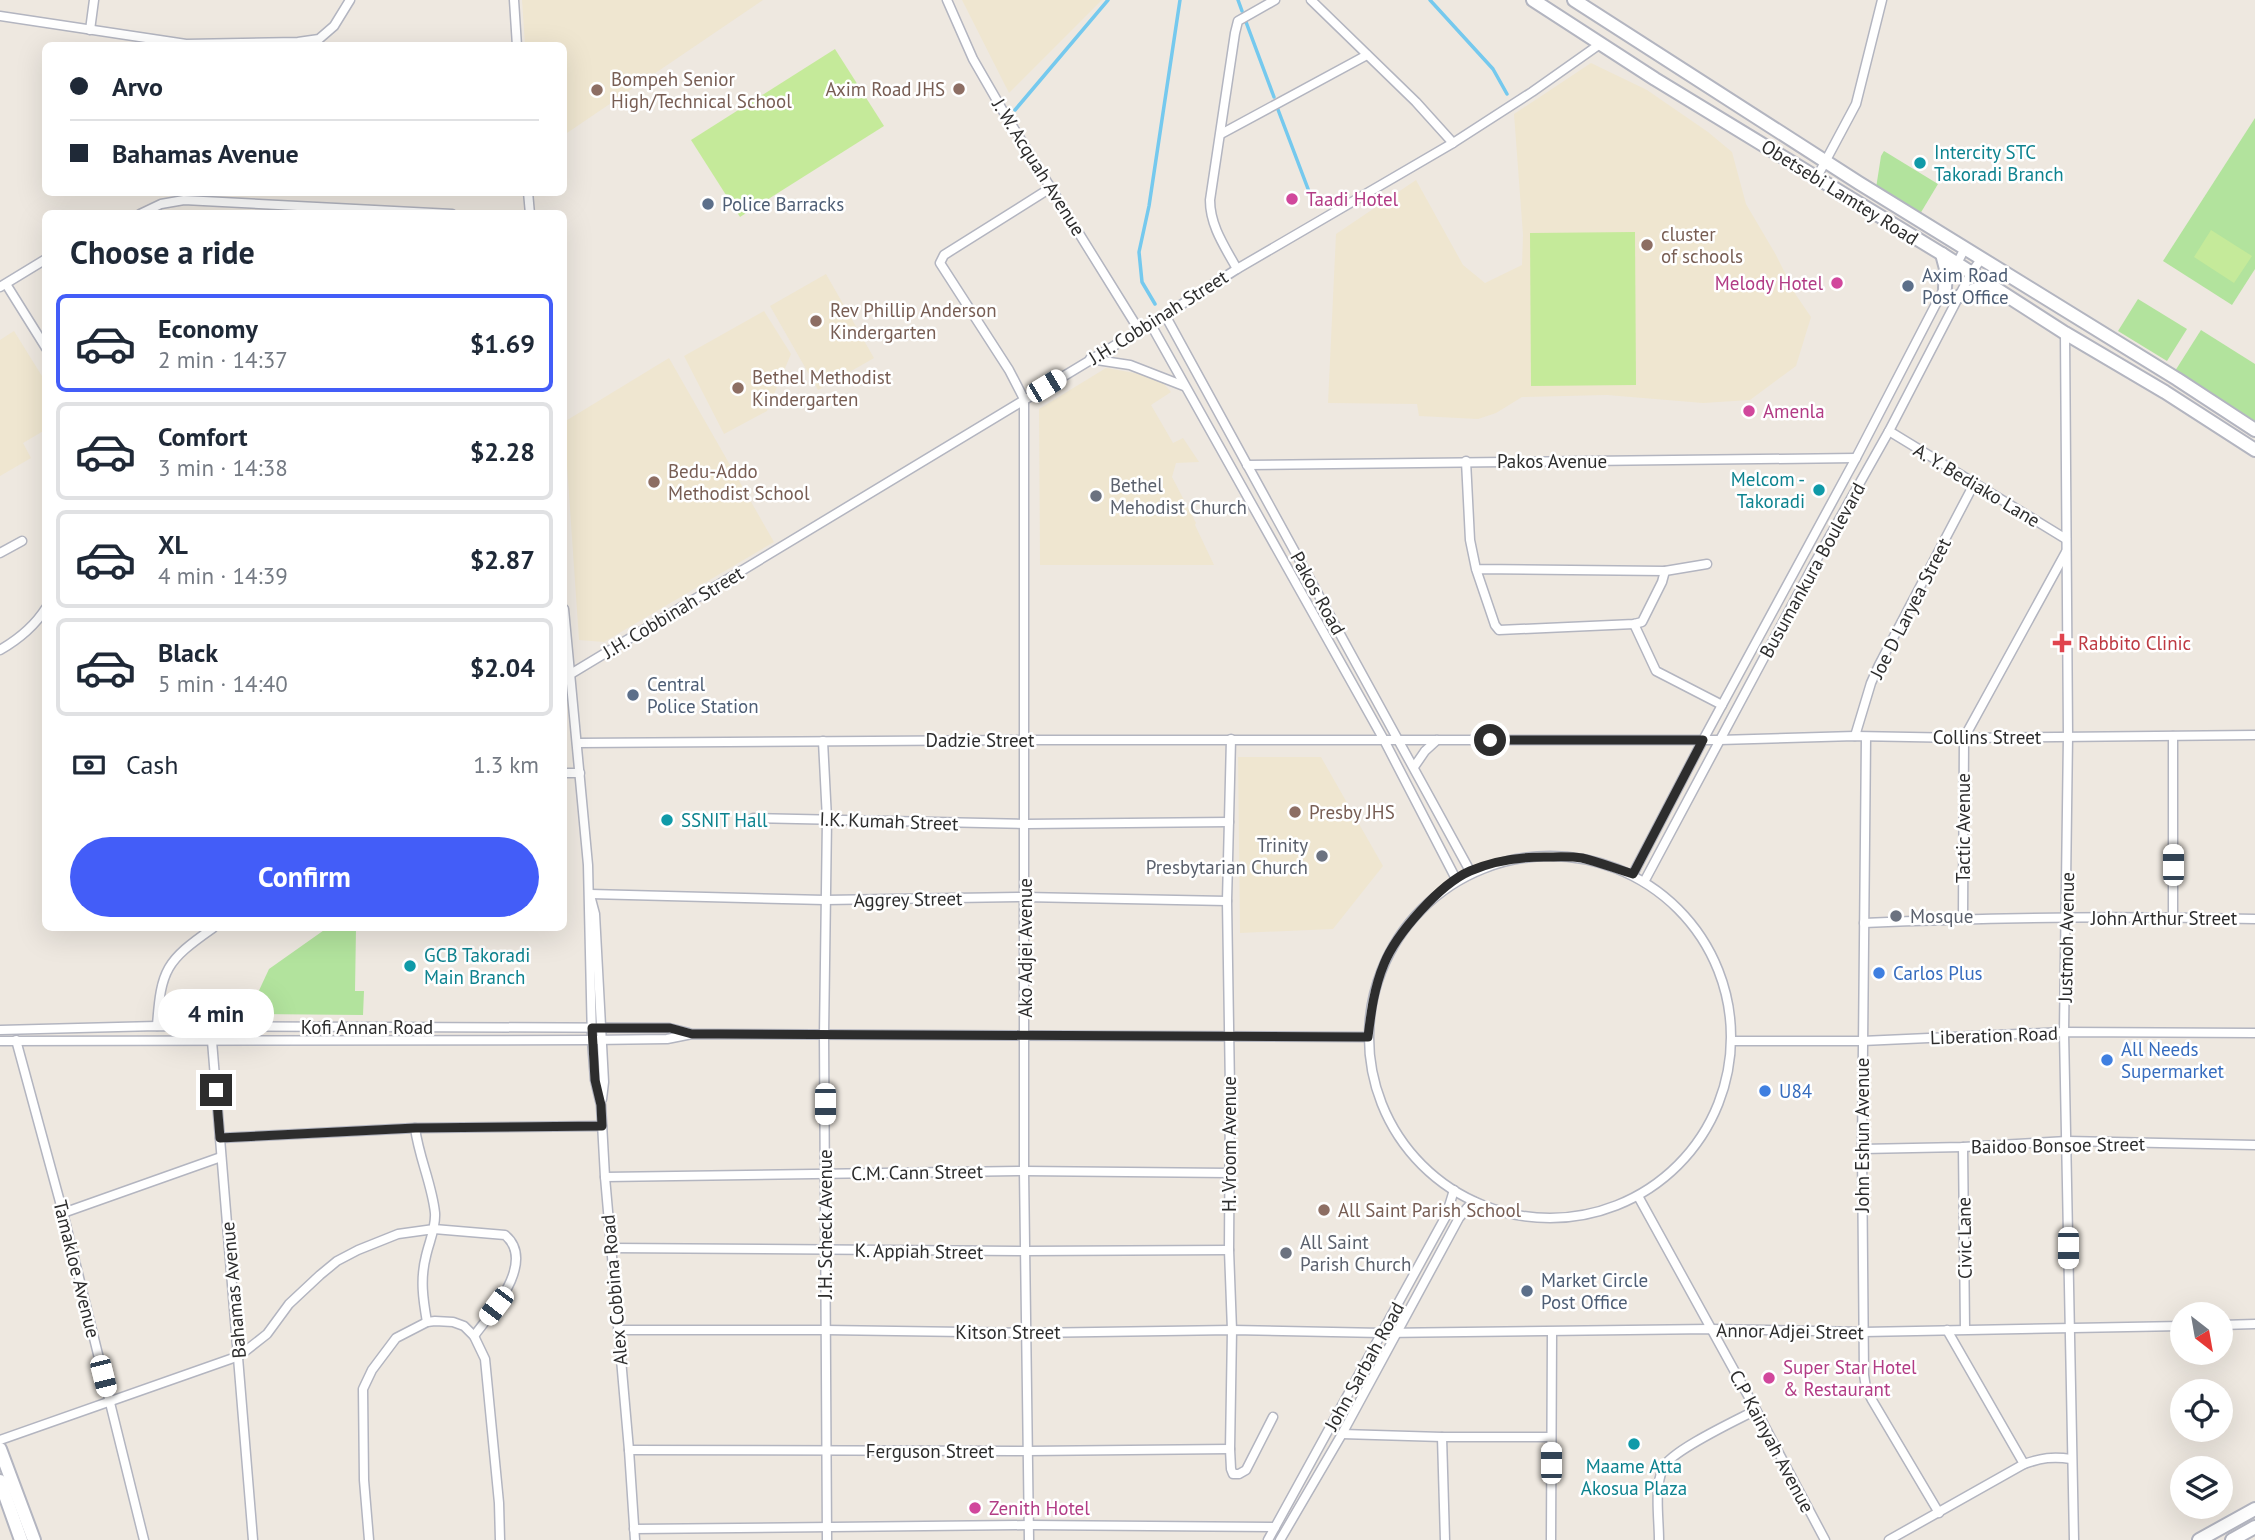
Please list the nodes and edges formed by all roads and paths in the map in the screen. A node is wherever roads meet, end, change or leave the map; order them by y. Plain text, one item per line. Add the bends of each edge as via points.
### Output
1 (94, 0) edge
2 (350, 0) edge
3 (514, 0) edge
4 (947, 0) edge
5 (1275, 0) edge
6 (1311, 0) edge
7 (1533, 0) edge
8 (1574, 0) edge
9 (1882, 0) edge
10 (0, 16) edge
11 (90, 30) junction
12 (172, 42) edge
13 (298, 42) edge
14 (517, 42) edge
15 (1600, 44) junction
16 (1367, 55) junction
17 (1221, 134) junction
18 (1453, 143) junction
19 (1827, 162) junction
20 (1817, 177) junction
21 (1052, 187) junction
22 (148, 210) edge
23 (350, 210) edge
24 (1965, 248) junction
25 (1942, 254) junction
26 (1982, 258) junction
27 (42, 261) edge
28 (1958, 265) junction
29 (1237, 269) junction
30 (1971, 273) junction
31 (3, 285) edge
32 (1945, 288) junction
33 (1995, 288) junction
34 (1960, 296) junction
35 (1165, 315) junction
36 (1150, 323) junction
37 (1139, 330) junction
38 (2065, 333) junction
39 (42, 342) edge
40 (1090, 359) junction
41 (1185, 386) junction
42 (1024, 399) junction
43 (1889, 430) junction
44 (2255, 430) edge
45 (2255, 450) edge
46 (1856, 458) junction
47 (1466, 461) junction
48 (1247, 465) junction
49 (1974, 484) junction
50 (2066, 539) junction
51 (22, 541) dead end
52 (2066, 552) junction
53 (0, 553) edge
54 (1707, 564) dead end
55 (1476, 569) junction
56 (1665, 571) junction
57 (42, 614) edge
58 (1634, 624) junction
59 (567, 649) edge
60 (0, 650) edge
61 (569, 675) junction
62 (1722, 705) junction
63 (2255, 735) edge
64 (1855, 736) junction
65 (2068, 736) junction
66 (2174, 736) junction
67 (1866, 737) junction
68 (1964, 738) junction
69 (1231, 739) junction
70 (1400, 739) junction
71 (1024, 740) junction
72 (1384, 740) junction
73 (1437, 740) junction
74 (1703, 740) junction
75 (1719, 740) junction
76 (823, 741) junction
77 (577, 743) junction
78 (1414, 767) junction
79 (567, 773) edge
80 (580, 773) junction
81 (753, 818) dead end
82 (827, 818) junction
83 (1229, 822) junction
84 (1026, 824) junction
85 (1471, 871) junction
86 (1633, 874) junction
87 (1456, 879) junction
88 (1644, 882) junction
89 (590, 894) junction
90 (1024, 897) junction
91 (825, 900) junction
92 (1227, 901) junction
93 (2173, 917) junction
94 (1962, 918) junction
95 (2067, 918) junction
96 (2255, 919) edge
97 (1864, 923) junction
98 (209, 931) edge
99 (157, 1026) junction
100 (596, 1028) junction
101 (0, 1030) edge
102 (2064, 1032) junction
103 (2255, 1033) edge
104 (692, 1034) junction
105 (824, 1035) junction
106 (1026, 1036) junction
107 (1228, 1036) junction
108 (1368, 1037) junction
109 (16, 1040) junction
110 (597, 1040) junction
111 (0, 1041) edge
112 (212, 1041) junction
113 (1732, 1041) junction
114 (1862, 1041) junction
115 (602, 1126) junction
116 (415, 1128) junction
117 (220, 1138) junction
118 (2067, 1141) junction
119 (2255, 1145) edge
120 (1963, 1147) junction
121 (1862, 1149) junction
122 (221, 1157) junction
123 (1024, 1171) junction
124 (825, 1173) junction
125 (1229, 1173) junction
126 (604, 1177) junction
127 (1454, 1190) junction
128 (1638, 1196) junction
129 (1475, 1202) junction
130 (63, 1213) junction
131 (434, 1229) junction
132 (610, 1248) junction
133 (825, 1250) junction
134 (1228, 1250) junction
135 (1026, 1251) junction
136 (426, 1322) junction
137 (2255, 1324) edge
138 (2233, 1325) edge
139 (2170, 1326) edge
140 (1711, 1329) junction
141 (1965, 1329) junction
142 (2069, 1329) junction
143 (618, 1330) junction
144 (826, 1330) junction
145 (1232, 1330) junction
146 (1947, 1330) junction
147 (1398, 1331) junction
148 (1552, 1332) junction
149 (1863, 1332) junction
150 (1028, 1333) junction
151 (1382, 1333) junction
152 (474, 1336) junction
153 (239, 1356) junction
154 (109, 1403) junction
155 (1756, 1410) junction
156 (1273, 1417) dead end
157 (1342, 1434) junction
158 (1442, 1437) junction
159 (1551, 1437) junction
160 (0, 1440) edge
161 (1230, 1449) junction
162 (0, 1450) edge
163 (629, 1450) junction
164 (1028, 1451) junction
165 (826, 1452) junction
166 (2071, 1459) junction
167 (2024, 1464) junction
168 (0, 1481) edge
169 (2255, 1509) edge
170 (1939, 1513) junction
171 (1030, 1525) junction
172 (827, 1526) junction
173 (1275, 1527) junction
174 (2255, 1527) edge
175 (634, 1529) junction
176 (21, 1540) edge
177 (34, 1540) edge
178 (144, 1540) edge
179 (253, 1540) edge
180 (369, 1540) edge
181 (500, 1540) edge
182 (635, 1540) edge
183 (827, 1540) edge
184 (1029, 1540) edge
185 (1268, 1540) edge
186 (1280, 1540) edge
187 (1445, 1540) edge
188 (1551, 1540) edge
189 (1660, 1540) edge
190 (1825, 1540) edge
191 (1889, 1540) edge
192 (2074, 1540) edge
193 (2199, 1540) edge
194 (2232, 1540) edge

1 - 11 street
2 - 13 street via 334,26 319,39
3 - 14 street
4 - 21 street, J. W. Acquah Avenue via 973,59
5 - 17 street via 1238,21
6 - 16 street
7 - 15 main road, Obetsebi Lamtey Road
8 - 19 main road, Obetsebi Lamtey Road
9 - 19 street via 1856,104
10 - 11 street
11 - 12 street
15 - 18 street, J.H. Cobbinah Street
15 - 20 main road, Obetsebi Lamtey Road
16 - 17 street
16 - 18 street
17 - 29 street via 1210,213
18 - 29 street, J.H. Cobbinah Street
19 - 20 street
19 - 24 main road, Obetsebi Lamtey Road
20 - 25 main road, Obetsebi Lamtey Road
21 - 37 street, J. W. Acquah Avenue
21 - 42 street via 943,255 940,263
22 - 23 street via 184,200
24 - 26 main road, Obetsebi Lamtey Road
24 - 28 street, Busumankura Boulevard
25 - 28 main road, Obetsebi Lamtey Road
25 - 32 main road
26 - 30 street, Busumankura Boulevard
26 - 44 main road, Obetsebi Lamtey Road
27 - 31 street
28 - 30 main road, Obetsebi Lamtey Road
28 - 32 street, Busumankura Boulevard
29 - 35 street, J.H. Cobbinah Street
30 - 33 main road, Obetsebi Lamtey Road
30 - 34 street, Busumankura Boulevard
31 - 39 street
32 - 46 street, Busumankura Boulevard
33 - 34 main road via 1981,287
33 - 38 main road, Obetsebi Lamtey Road
34 - 43 street, Busumankura Boulevard
35 - 36 street, J.H. Cobbinah Street
35 - 48 street, Pakos Road
36 - 37 street, J.H. Cobbinah Street
36 - 41 street, Pakos Road
37 - 40 street, J.H. Cobbinah Street
38 - 45 main road, Obetsebi Lamtey Road
38 - 50 street, Justmoh Avenue
40 - 41 street via 1129,365
40 - 42 street, J.H. Cobbinah Street
41 - 72 street, Pakos Road
42 - 61 street, J.H. Cobbinah Street
42 - 71 street, Ako Adjei Avenue
43 - 49 street, A. Y. Bediako Lane
43 - 75 street, Busumankura Boulevard
46 - 47 street, Pakos Avenue
46 - 62 street, Busumankura Boulevard
47 - 48 street, Pakos Avenue
47 - 55 street via 1467,512
48 - 70 street, Pakos Road
49 - 50 street, A. Y. Bediako Lane
49 - 64 street, Joe D Laryea Street via 1871,683
50 - 52 street, Justmoh Avenue
51 - 53 street
52 - 65 street, Justmoh Avenue
52 - 68 street
54 - 56 street
55 - 56 street
55 - 58 street via 1499,630
56 - 58 street via 1645,618
57 - 60 street via 24,635
58 - 62 street via 1656,671
59 - 61 street, Alex Cobbina Road
61 - 77 street, Alex Cobbina Road
62 - 74 street, Busumankura Boulevard
63 - 66 street, Collins Street
64 - 67 street, Collins Street
64 - 75 street, Collins Street
65 - 66 street, Collins Street
65 - 68 street, Collins Street
65 - 95 street, Justmoh Avenue
66 - 93 street
67 - 68 street, Collins Street
67 - 97 street, John Eshun Avenue
68 - 94 street, Tactic Avenue
69 - 71 street, Dadzie Street
69 - 72 street, Dadzie Street
69 - 83 street, H. Vroom Avenue
70 - 72 street
70 - 73 street
70 - 78 street, Pakos Road
71 - 76 street, Dadzie Street
71 - 84 street, Ako Adjei Avenue
72 - 87 street, Pakos Road
73 - 74 street
73 - 78 street
74 - 75 street, Collins Street
74 - 86 street, Busumankura Boulevard
75 - 88 street, Busumankura Boulevard
76 - 77 street, Dadzie Street
76 - 82 street, J.H. Scheck Avenue
77 - 80 street, Alex Cobbina Road
78 - 85 street, Pakos Road
79 - 80 street
80 - 89 street, Alex Cobbina Road
81 - 82 street, I.K. Kumah Street
82 - 84 street, I.K. Kumah Street
82 - 91 street, J.H. Scheck Avenue
83 - 84 street, I.K. Kumah Street
83 - 92 street, H. Vroom Avenue
84 - 90 street, Ako Adjei Avenue
85 - 86 street via 1524,857 1580,858
85 - 87 street
86 - 88 street
87 - 108 street via 1406,926 1385,962 1372,1002
88 - 113 street via 1675,904 1707,943 1727,991
89 - 91 street, Aggrey Street
89 - 100 street, Alex Cobbina Road via 596,914
90 - 91 street, Aggrey Street
90 - 92 street, Aggrey Street
90 - 106 street, Ako Adjei Avenue
91 - 105 street, J.H. Scheck Avenue
92 - 107 street, H. Vroom Avenue
93 - 95 street, John Arthur Street
93 - 96 street, John Arthur Street
94 - 95 street, John Arthur Street
94 - 97 street, John Arthur Street
95 - 102 street, Justmoh Avenue
97 - 114 street, John Eshun Avenue
98 - 99 street via 182,950 163,976
99 - 100 street, Kofi Annan Road
99 - 101 street, Kofi Annan Road
100 - 104 street, Kofi Annan Road via 670,1028
100 - 110 street, Alex Cobbina Road
102 - 103 street, Liberation Road
102 - 114 street, Liberation Road
102 - 118 street, Justmoh Avenue
104 - 105 street, Kofi Annan Road
104 - 110 street, Kofi Annan Road
105 - 106 street, Kofi Annan Road
105 - 124 street, J.H. Scheck Avenue
106 - 107 street, Kofi Annan Road
106 - 123 street, Ako Adjei Avenue
107 - 108 street, Kofi Annan Road
107 - 125 street, H. Vroom Avenue
108 - 127 street via 1376,1090 1395,1132 1424,1168
109 - 111 street, Kofi Annan Road
109 - 112 street, Kofi Annan Road
109 - 130 street, Tamakloe Avenue
110 - 112 street, Kofi Annan Road
110 - 115 street, Alex Cobbina Road via 595,1080
112 - 117 street, Bahamas Avenue
113 - 114 street, Liberation Road
113 - 128 street via 1725,1088 1705,1131 1676,1168
114 - 121 street, John Eshun Avenue
115 - 116 street
115 - 126 street, Alex Cobbina Road
116 - 117 street
116 - 131 street via 431,1191
117 - 122 street, Bahamas Avenue
118 - 119 street, Baidoo Bonsoe Street
118 - 120 street, Baidoo Bonsoe Street
118 - 142 street, Justmoh Avenue
120 - 121 street, Baidoo Bonsoe Street
120 - 141 street, Civic Lane
121 - 149 street, John Eshun Avenue
122 - 130 street
122 - 153 street, Bahamas Avenue
123 - 124 street, C.M. Cann Street
123 - 125 street, C.M. Cann Street
123 - 135 street, Ako Adjei Avenue
124 - 126 street, C.M. Cann Street
124 - 133 street, J.H. Scheck Avenue
125 - 134 street, H. Vroom Avenue
126 - 132 street, Alex Cobbina Road
127 - 129 street
127 - 151 street, John Sarbah Road via 1446,1216
128 - 129 street via 1604,1210 1568,1217 1531,1218
128 - 140 street, C.P Kainyah Avenue
129 - 147 street, John Sarbah Road via 1459,1218
130 - 154 street, Tamakloe Avenue
131 - 136 street via 421,1290
131 - 152 street via 505,1235 511,1241 514,1272 508,1291
131 - 153 street via 398,1234 337,1261 289,1304 260,1342
132 - 133 street, K. Appiah Street
132 - 143 street, Alex Cobbina Road
133 - 135 street, K. Appiah Street
133 - 144 street, J.H. Scheck Avenue
134 - 135 street, K. Appiah Street
134 - 145 street, H. Vroom Avenue
135 - 150 street, Ako Adjei Avenue
136 - 152 street via 453,1322
136 - 180 street via 397,1338 363,1389
137 - 138 street
139 - 142 street, Annor Adjei Street
140 - 148 street, Annor Adjei Street
140 - 149 street, Annor Adjei Street
140 - 155 street, C.P Kainyah Avenue
141 - 142 street, Annor Adjei Street
141 - 146 street, Annor Adjei Street
142 - 166 street, Justmoh Avenue
143 - 144 street, Kitson Street
143 - 163 street, Alex Cobbina Road
144 - 150 street, Kitson Street
144 - 165 street, J.H. Scheck Avenue
145 - 150 street, Kitson Street
145 - 151 street, Kitson Street
145 - 161 street, H. Vroom Avenue
146 - 149 street, Annor Adjei Street
146 - 167 street
147 - 148 street, Annor Adjei Street
147 - 151 street, Kitson Street
147 - 157 street, John Sarbah Road
148 - 159 street
149 - 170 street, John Eshun Avenue via 1866,1388
150 - 164 street, Ako Adjei Avenue
151 - 173 street, John Sarbah Road
152 - 181 street via 485,1359
153 - 154 street
153 - 179 street, Bahamas Avenue
154 - 160 street
154 - 178 street, Tamakloe Avenue
155 - 189 street via 1679,1452 1663,1466
155 - 190 street, C.P Kainyah Avenue
156 - 161 street, H. Vroom Avenue via 1239,1475 1233,1475
157 - 158 street
157 - 186 street, John Sarbah Road
158 - 159 street
158 - 187 street
159 - 188 street
161 - 164 street, Ferguson Street
162 - 177 main road
163 - 165 street, Ferguson Street
163 - 175 street, Alex Cobbina Road
164 - 165 street, Ferguson Street
164 - 171 street, Ako Adjei Avenue
165 - 172 street, J.H. Scheck Avenue
166 - 167 street via 2042,1458
166 - 192 street, Justmoh Avenue
167 - 170 street
168 - 176 main road
169 - 193 main road
170 - 191 street
171 - 172 street
171 - 173 street
171 - 184 street, Ako Adjei Avenue
172 - 175 street
172 - 183 street, J.H. Scheck Avenue
173 - 185 street, John Sarbah Road
174 - 194 main road
175 - 182 street, Alex Cobbina Road

